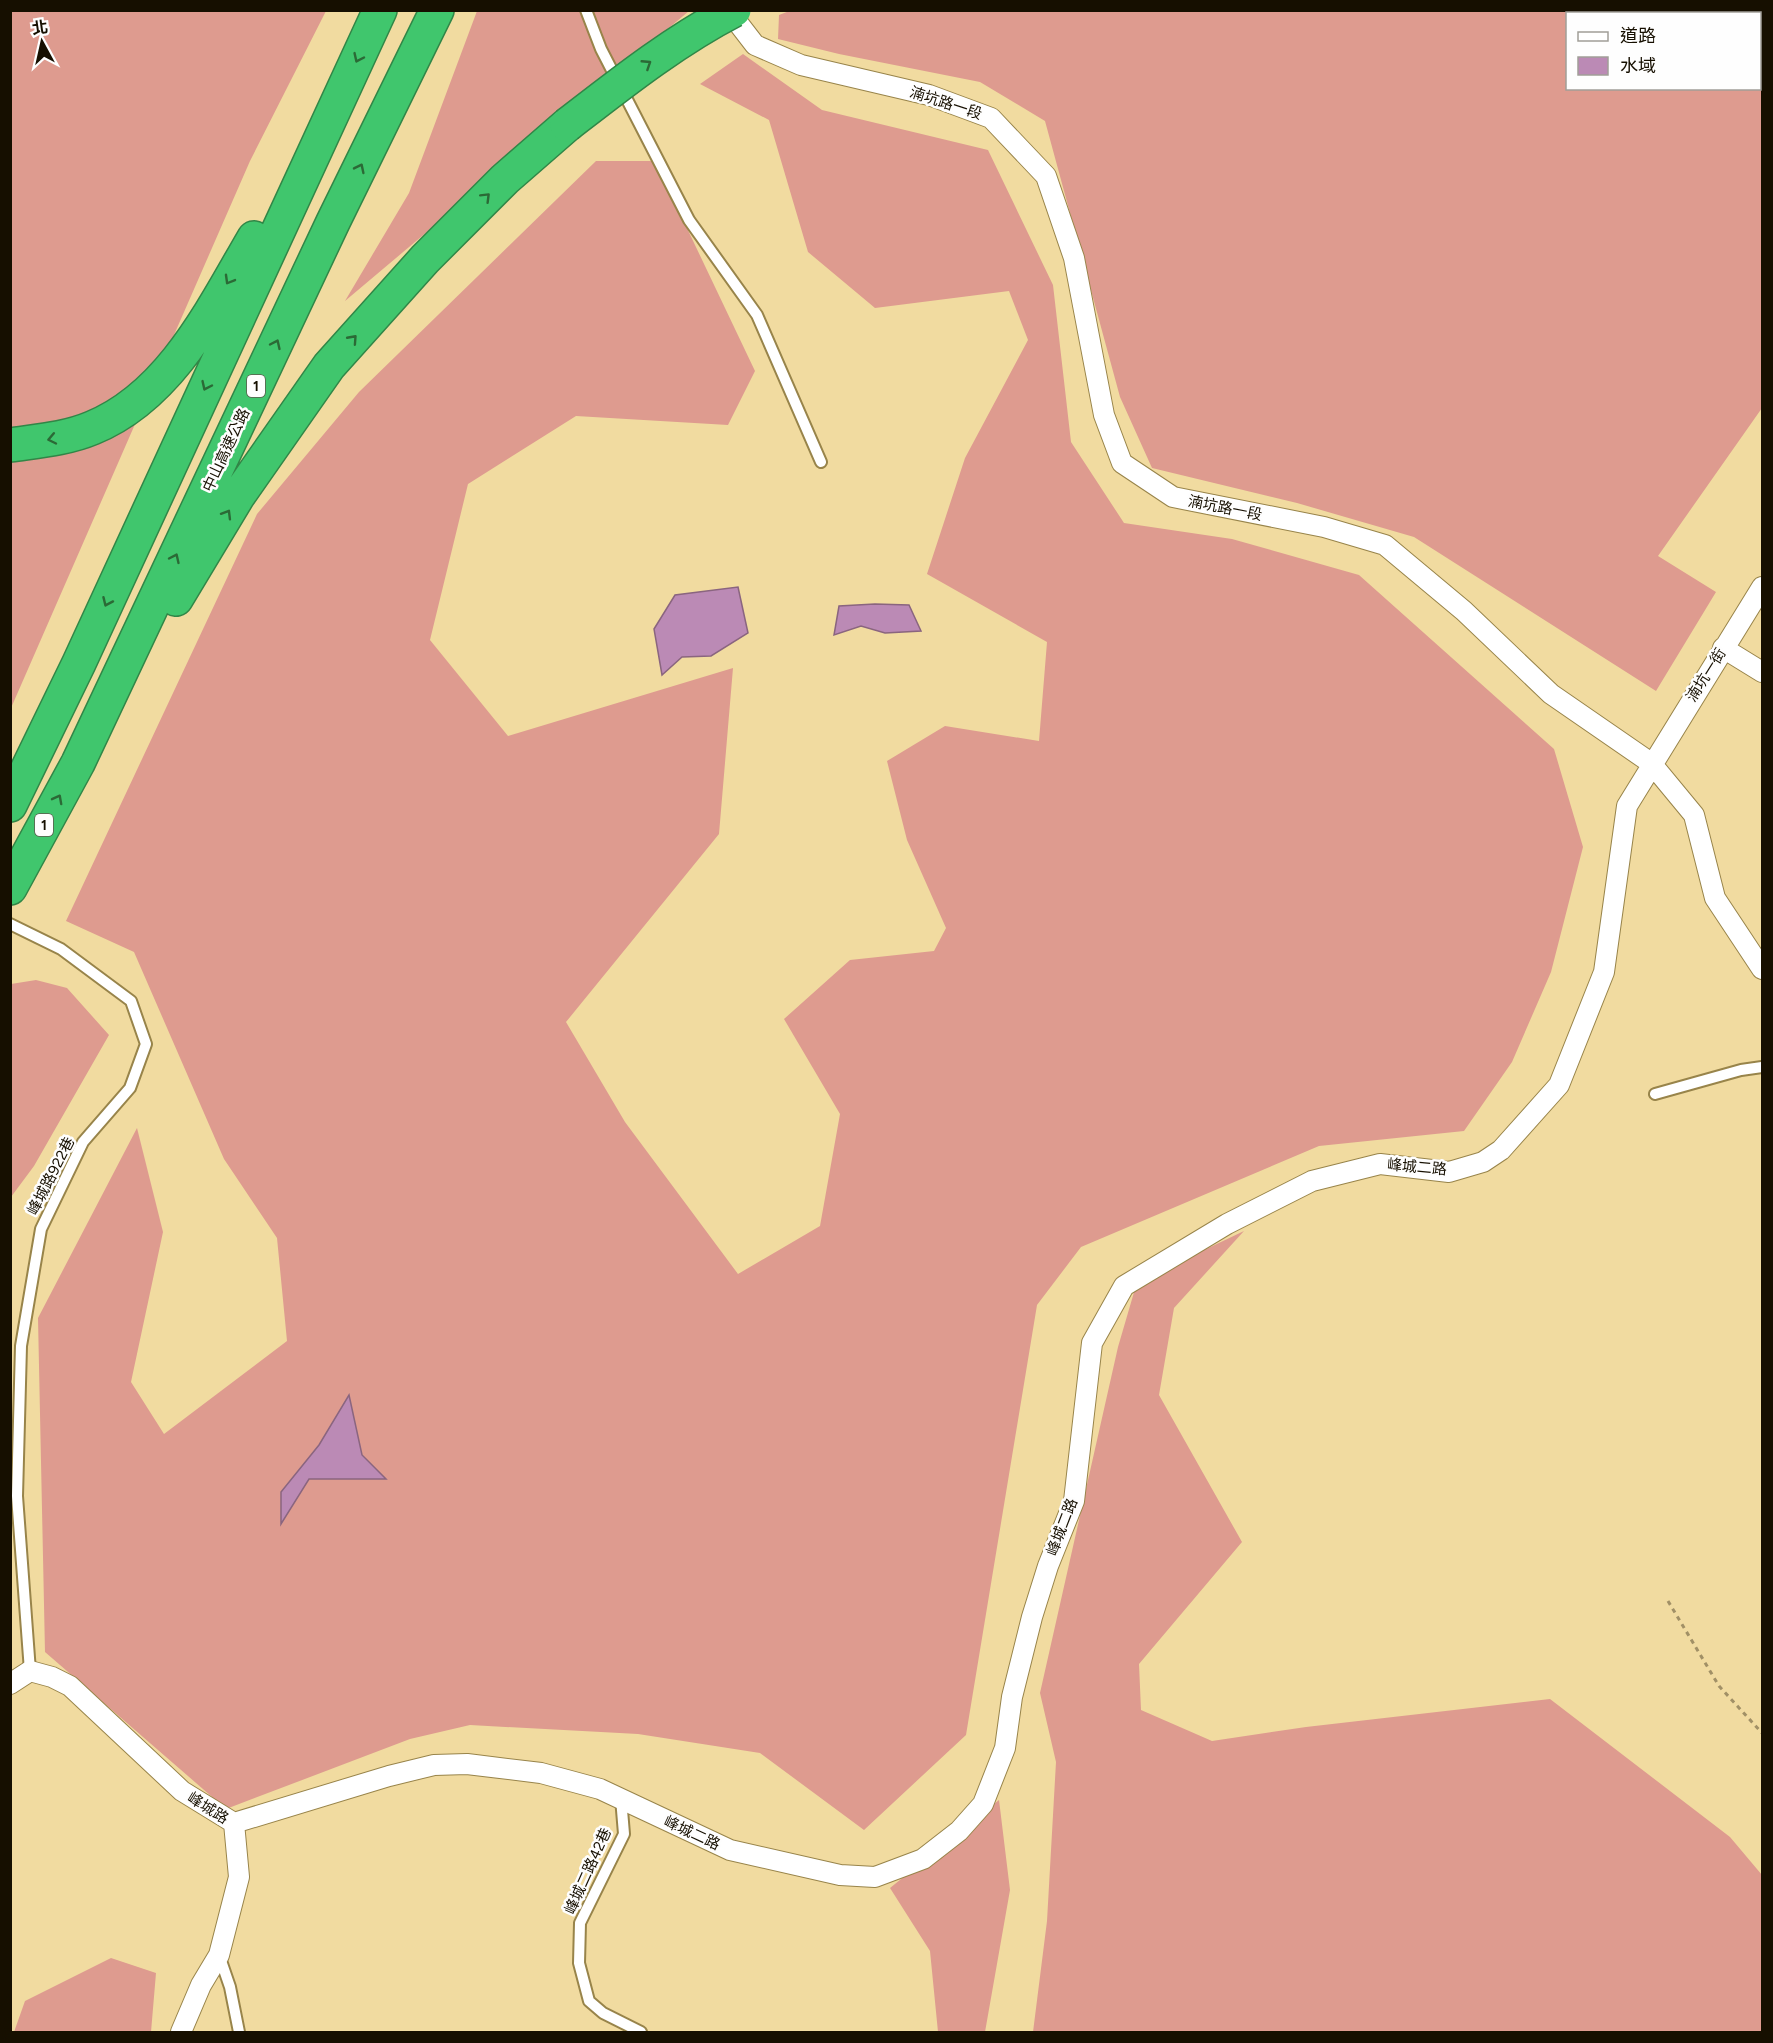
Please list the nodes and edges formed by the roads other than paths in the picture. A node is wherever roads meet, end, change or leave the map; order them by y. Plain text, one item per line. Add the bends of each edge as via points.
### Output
1 (380, 10) edge
2 (437, 10) edge
3 (586, 10) edge
4 (728, 10) edge
5 (734, 10) edge
6 (336, 105) junction
7 (10, 445) edge
8 (820, 462) dead end
9 (1762, 587) edge
10 (1723, 648) junction
11 (1762, 672) edge
12 (78, 763) junction
13 (1651, 764) junction
14 (10, 805) edge
15 (10, 888) edge
16 (10, 924) edge
17 (1762, 969) edge
18 (1762, 1067) edge
19 (1655, 1094) dead end
20 (30, 1671) junction
21 (10, 1684) edge
22 (621, 1798) junction
23 (234, 1823) junction
24 (219, 1955) junction
25 (180, 2032) edge
26 (239, 2032) edge
27 (640, 2032) edge

1 -> 6 highway
12 -> 2 highway, 中山高速公路 / 1
3 - 8 lane via 601,49 689,220 757,315
4 - 13 street, 湳坑路一段 via 755,45 801,65 929,95 991,118 1046,176 1074,258 1104,415 1122,463 1173,497 1324,527 1385,545 1464,611 1551,694
12 -> 5 highway, bridge via 238,496 329,366 425,259 504,179 635,72
6 -> 7 highway via 299,159 196,335 160,380 128,407 92,428 50,440
6 -> 14 highway
9 - 10 street, 湳坑一街
10 - 11 street
10 - 13 street, 湳坑一街
15 -> 12 highway, 中山高速公路 / 1
13 - 17 street, 湳坑路一段 via 1694,815 1715,898
13 - 22 street, 峰城二路 via 1627,806 1604,972 1559,1085 1501,1150 1483,1162 1449,1172 1380,1164 1312,1181 1227,1224 1124,1286 1092,1342 1074,1501 1032,1617 1012,1697 1005,1748 983,1804 959,1831 923,1859 875,1877 840,1875 730,1850
16 - 20 lane, 峰城路922巷 via 61,949 131,1000 146,1044 130,1088 83,1142 41,1229 21,1346 17,1496
18 - 19 lane
20 - 21 street
20 - 23 street, 峰城路 via 70,1686 182,1791
22 - 23 street, 峰城二路 via 541,1773 467,1764 434,1766
22 - 27 lane, 峰城二路42巷 via 624,1834 580,1923 579,1963 589,2001
23 - 24 street, 峰城路 via 239,1877
24 - 25 street, 峰城路
24 - 26 lane

